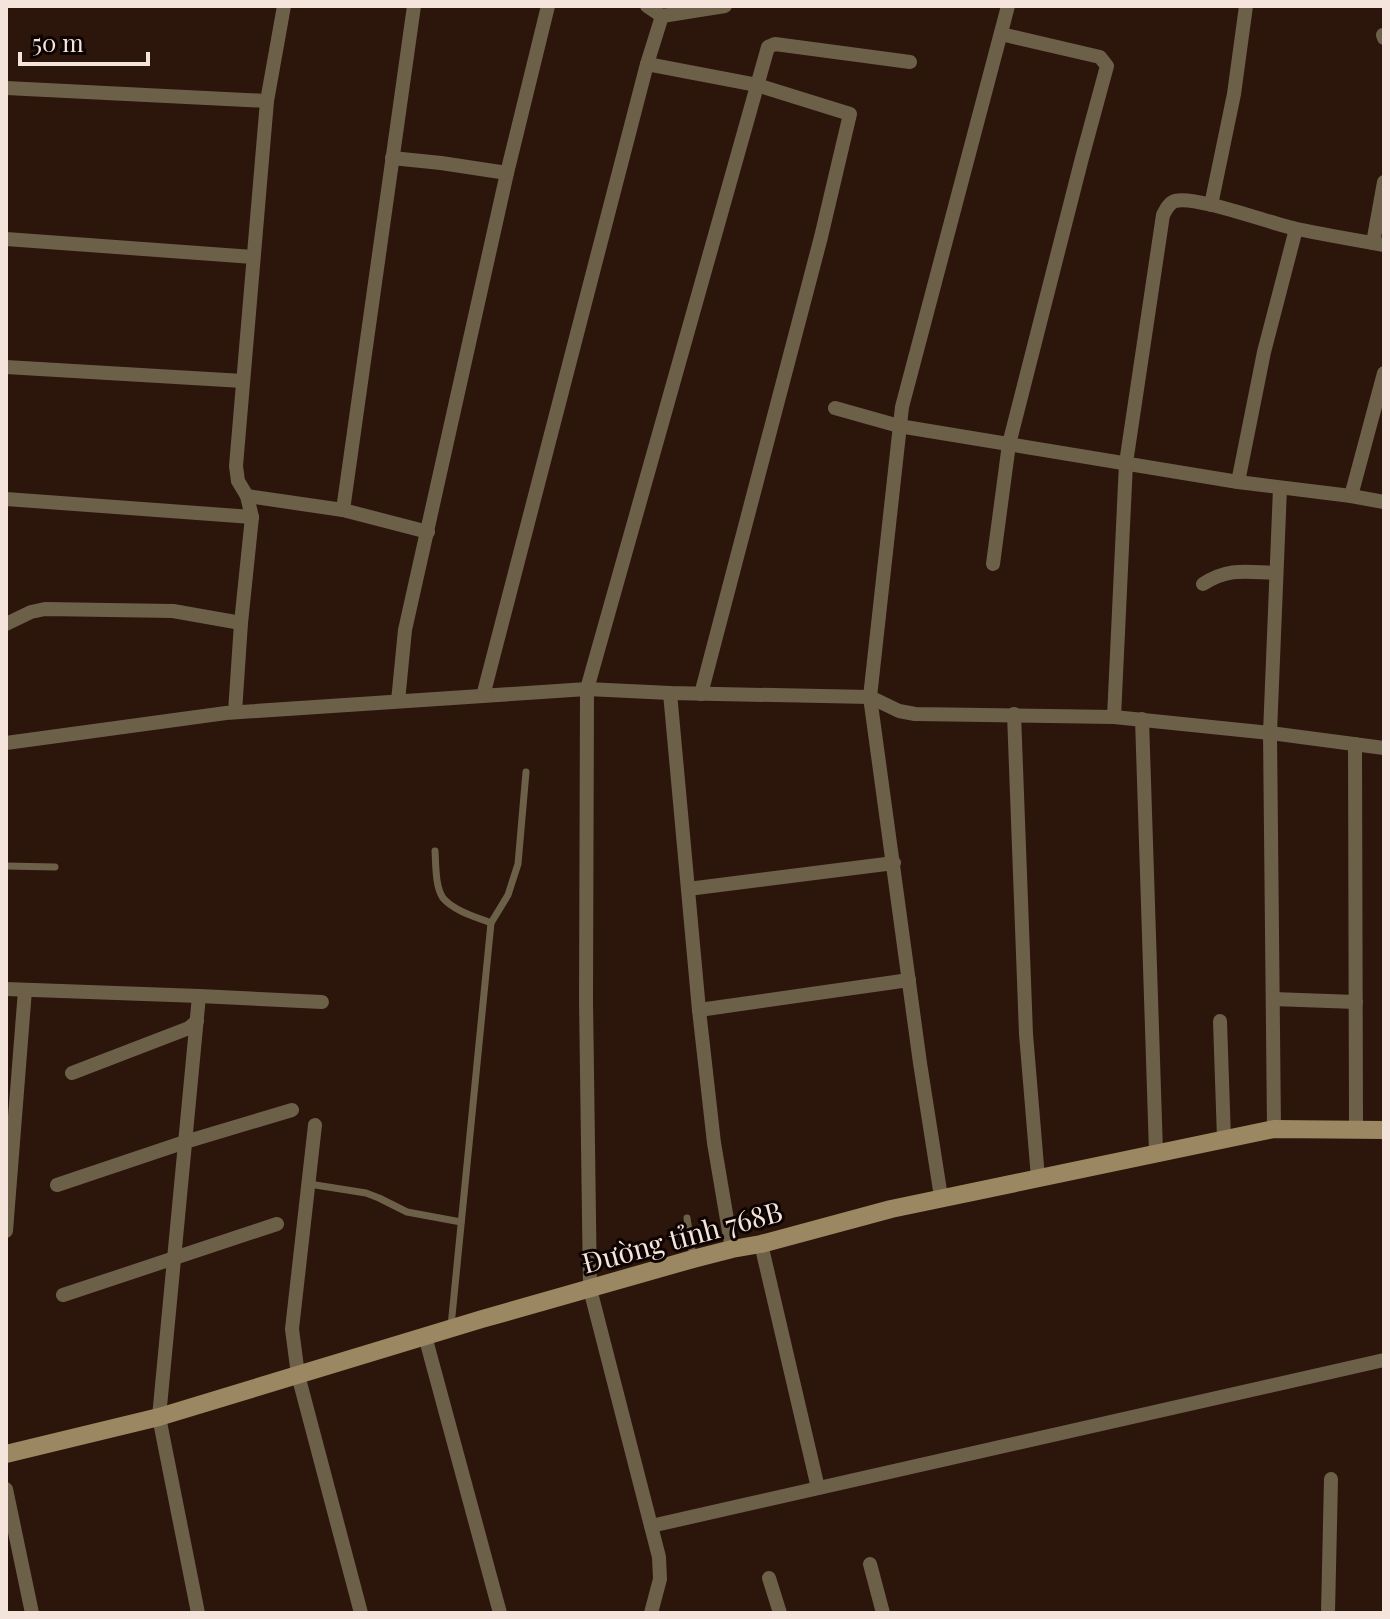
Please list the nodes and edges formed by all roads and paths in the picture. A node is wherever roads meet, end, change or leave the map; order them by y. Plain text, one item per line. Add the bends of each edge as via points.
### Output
1 (284, 6) edge
2 (414, 6) edge
3 (548, 6) edge
4 (647, 6) edge
5 (725, 6) edge
6 (1008, 6) edge
7 (1246, 6) edge
8 (662, 16) junction
9 (1001, 34) junction
10 (910, 62) dead end
11 (647, 64) junction
12 (757, 85) junction
13 (6, 88) edge
14 (267, 101) junction
15 (392, 158) junction
16 (507, 173) junction
17 (1384, 182) edge
18 (1211, 205) junction
19 (1296, 229) junction
20 (6, 239) edge
21 (1378, 244) edge
22 (253, 257) junction
23 (6, 367) edge
24 (243, 381) junction
25 (1383, 381) edge
26 (835, 408) dead end
27 (899, 426) junction
28 (1009, 444) junction
29 (1126, 463) junction
30 (1238, 482) junction
31 (1280, 488) junction
32 (247, 496) junction
33 (1351, 496) junction
34 (6, 499) edge
35 (1384, 502) edge
36 (343, 510) junction
37 (252, 517) junction
38 (428, 532) junction
39 (993, 564) dead end
40 (1276, 573) junction
41 (1203, 584) dead end
42 (241, 623) junction
43 (6, 624) edge
44 (587, 689) junction
45 (670, 693) junction
46 (701, 694) junction
47 (483, 696) junction
48 (870, 697) junction
49 (398, 701) junction
50 (235, 712) junction
51 (1014, 714) junction
52 (1114, 717) junction
53 (1142, 719) junction
54 (1270, 733) junction
55 (6, 743) edge
56 (1355, 744) junction
57 (1384, 748) edge
58 (526, 772) dead end
59 (435, 851) dead end
60 (894, 863) junction
61 (6, 866) edge
62 (55, 867) dead end
63 (688, 889) junction
64 (491, 923) junction
65 (909, 980) junction
66 (6, 989) edge
67 (25, 990) junction
68 (199, 996) junction
69 (1273, 999) junction
70 (322, 1002) dead end
71 (1356, 1002) junction
72 (699, 1010) junction
73 (197, 1021) junction
74 (1220, 1021) dead end
75 (72, 1073) dead end
76 (292, 1110) dead end
77 (315, 1125) dead end
78 (1274, 1129) junction
79 (1356, 1129) junction
80 (1384, 1130) edge
81 (1224, 1139) junction
82 (185, 1142) junction
83 (1156, 1152) junction
84 (1038, 1178) junction
85 (309, 1184) junction
86 (57, 1185) dead end
87 (941, 1197) junction
88 (687, 1218) dead end
89 (461, 1222) junction
90 (277, 1224) dead end
91 (6, 1231) edge
92 (761, 1244) junction
93 (732, 1249) junction
94 (174, 1259) junction
95 (693, 1259) junction
96 (590, 1289) junction
97 (63, 1295) dead end
98 (451, 1328) junction
99 (425, 1336) junction
100 (1384, 1360) edge
101 (298, 1375) junction
102 (159, 1417) junction
103 (6, 1454) edge
104 (1331, 1479) dead end
105 (818, 1488) junction
106 (6, 1489) edge
107 (651, 1526) junction
108 (870, 1564) dead end
109 (769, 1578) dead end
110 (32, 1613) edge
111 (198, 1613) edge
112 (361, 1613) edge
113 (500, 1613) edge
114 (651, 1613) edge
115 (780, 1613) edge
116 (883, 1613) edge
117 (1328, 1613) edge

1 - 14 street
2 - 15 street
3 - 16 street
4 - 8 street
5 - 8 street
6 - 9 street
7 - 18 street
8 - 11 street
9 - 27 street
9 - 28 street via 1100,57 1107,66
10 - 12 street via 771,45
11 - 12 street
11 - 47 street
12 - 44 street
12 - 46 street via 850,114
13 - 14 street
14 - 22 street
15 - 16 street
15 - 36 street
16 - 38 street
17 - 21 street
18 - 19 street
18 - 29 street via 1175,201 1163,215
19 - 21 street
19 - 30 street
20 - 22 street
22 - 24 street
23 - 24 street
24 - 32 street via 236,473
25 - 33 street
26 - 27 street
27 - 28 street
27 - 48 street
28 - 29 street
28 - 39 street
29 - 30 street
29 - 52 street
30 - 31 street
31 - 33 street
31 - 40 street
32 - 36 street
32 - 37 street
33 - 35 street
34 - 37 street
36 - 38 street
37 - 42 street
38 - 49 street via 405,630
40 - 41 street via 1226,572
40 - 54 street
42 - 43 street via 173,611 45,609
42 - 50 street
44 - 45 street
44 - 47 street
44 - 96 street
45 - 46 street
45 - 63 street
46 - 48 street
47 - 49 street
48 - 51 street via 915,714
48 - 60 street
49 - 50 street
50 - 55 street
51 - 52 street
51 - 84 street via 1026,1034
52 - 53 street
53 - 54 street
53 - 83 street
54 - 56 street
54 - 69 street
56 - 57 street
56 - 71 street
58 - 64 lane via 518,864
59 - 64 lane via 443,898
60 - 63 street
60 - 65 street
61 - 62 lane
63 - 72 street
64 - 89 lane
65 - 72 street
65 - 87 street
66 - 67 street
67 - 68 street
67 - 91 street
68 - 70 street
68 - 73 street
69 - 71 street
69 - 78 street
71 - 79 street
72 - 93 street
73 - 75 street
73 - 82 street
74 - 81 street
76 - 82 street
77 - 85 street
78 - 79 street, Đường tỉnh 768B
78 - 81 street, Đường tỉnh 768B
79 - 80 street, Đường tỉnh 768B
81 - 83 street, Đường tỉnh 768B
82 - 86 street
82 - 94 street
83 - 84 street, Đường tỉnh 768B
84 - 87 street, Đường tỉnh 768B
85 - 89 lane via 366,1193 407,1212
85 - 101 street via 292,1329
87 - 92 street, Đường tỉnh 768B
88 - 95 lane
89 - 98 lane
90 - 94 street
92 - 93 street, Đường tỉnh 768B
92 - 105 street
93 - 95 street, Đường tỉnh 768B
94 - 97 street
94 - 102 street
95 - 96 street, Đường tỉnh 768B
96 - 98 street, Đường tỉnh 768B
96 - 107 street
98 - 99 street, Đường tỉnh 768B
99 - 101 street, Đường tỉnh 768B
99 - 113 street
100 - 105 street
101 - 102 street, Đường tỉnh 768B
101 - 112 street
102 - 103 street, Đường tỉnh 768B
102 - 111 street
104 - 117 street
105 - 107 street
106 - 110 street
107 - 114 street via 661,1569
108 - 116 street
109 - 115 street

